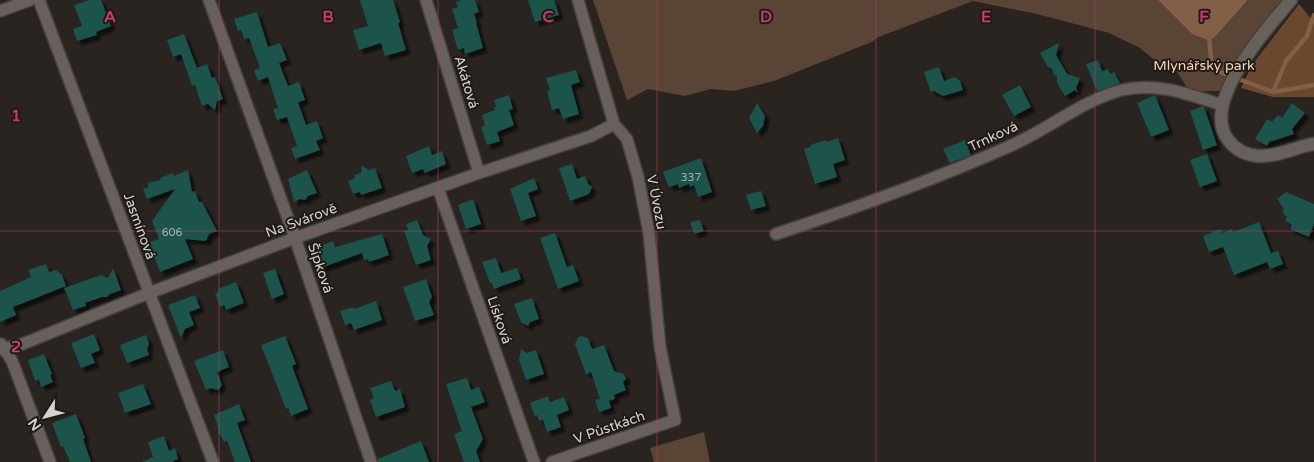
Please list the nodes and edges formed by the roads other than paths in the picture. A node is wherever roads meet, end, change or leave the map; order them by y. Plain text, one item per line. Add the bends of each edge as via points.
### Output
1 (30, 0) edge
2 (40, 0) edge
3 (209, 0) edge
4 (426, 0) edge
5 (578, 0) edge
6 (1291, 0) edge
7 (0, 11) edge
8 (1222, 105) junction
9 (614, 124) junction
10 (1314, 144) edge
11 (479, 173) junction
12 (438, 188) junction
13 (776, 234) dead end
14 (295, 238) junction
15 (149, 293) junction
16 (1, 347) edge
17 (675, 420) joint
18 (50, 462) edge
19 (213, 462) edge
20 (372, 462) edge
21 (534, 462) edge
22 (552, 462) edge

1 - 7 street
2 - 15 street, Jasmínová
3 - 14 street, Šípková
4 - 11 street, Akátová
5 - 9 street, V Úvozu
6 - 8 street via 1238,70
8 - 10 street via 1223,131 1234,146 1248,155 1261,156
8 - 13 street, Trnková via 1164,88 1122,90 1012,145 944,174
9 - 11 street, Na Svárově via 591,136
9 - 17 street, V Úvozu via 627,139 638,177 649,233 660,347
11 - 12 street, Na Svárově
12 - 14 street, Na Svárově
12 - 21 street, Lísková
14 - 15 street, Na Svárově
14 - 20 street, Šípková
15 - 16 street, Na Svárově via 20,345
15 - 19 street, Jasmínová
16 - 18 street via 12,361
17 - 22 street, V Půstkách

